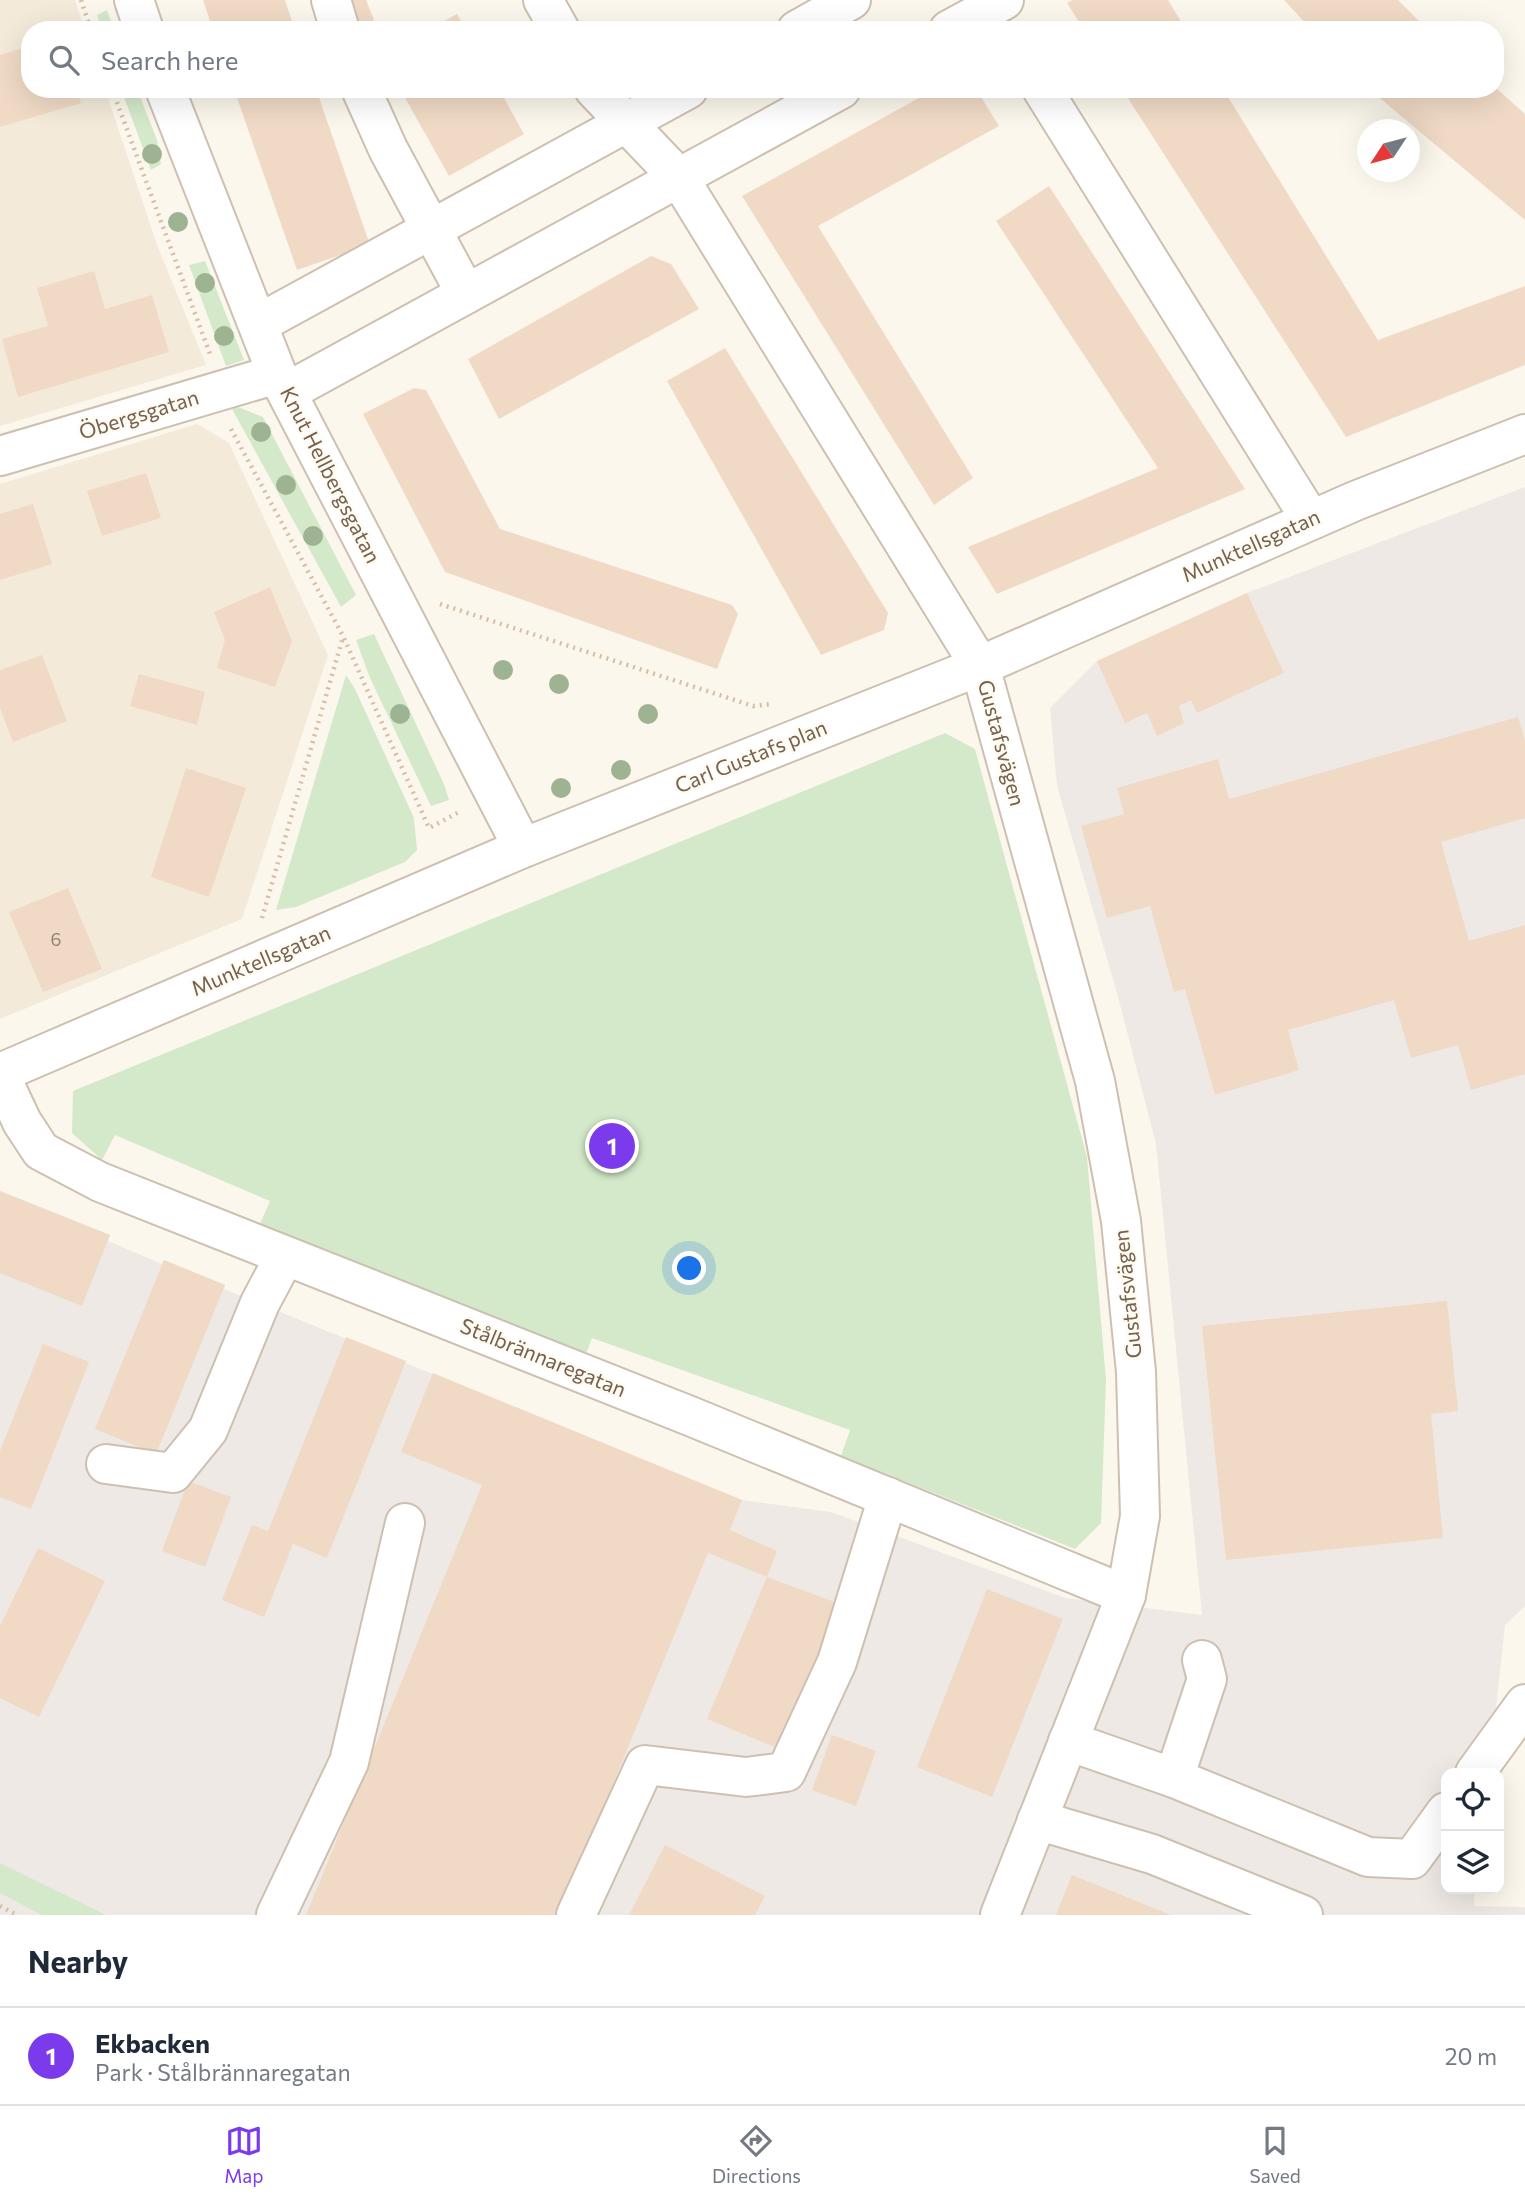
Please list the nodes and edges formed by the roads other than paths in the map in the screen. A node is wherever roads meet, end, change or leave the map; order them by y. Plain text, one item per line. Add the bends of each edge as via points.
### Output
1 (134, 0) edge
2 (331, 0) edge
3 (543, 0) edge
4 (851, 0) edge
5 (997, 9) edge
6 (141, 21) edge
7 (337, 21) edge
8 (555, 21) edge
9 (813, 21) edge
10 (970, 21) edge
11 (169, 98) edge
12 (365, 98) edge
13 (602, 98) edge
14 (672, 98) edge
15 (825, 98) edge
16 (1048, 98) edge
17 (625, 124) junction
18 (679, 178) junction
19 (431, 230) junction
20 (466, 294) junction
21 (258, 324) junction
22 (282, 383) junction
23 (1525, 434) edge
24 (0, 456) edge
25 (1311, 520) junction
26 (980, 666) junction
27 (523, 848) junction
28 (0, 1074) edge
29 (285, 1255) junction
30 (106, 1464) dead end
31 (888, 1497) junction
32 (405, 1523) dead end
33 (1126, 1595) junction
34 (1202, 1660) dead end
35 (1525, 1704) edge
36 (1068, 1741) junction
37 (1479, 1768) edge
38 (1174, 1778) junction
39 (1441, 1819) edge
40 (1037, 1820) junction
41 (276, 1915) edge
42 (576, 1915) edge
43 (1000, 1915) edge
44 (1303, 1915) edge

1 - 6 street
2 - 7 street
3 - 8 street
4 - 9 street
5 - 10 street
11 - 21 street, Knut Hellbergsgatan
12 - 19 street
13 - 17 street, Gustafsvägen
14 - 17 street
15 - 18 street, Öbergsgatan
16 - 25 street
17 - 18 street, Gustafsvägen
17 - 19 street
18 - 20 street, Öbergsgatan
18 - 26 street, Gustafsvägen
19 - 20 street
19 - 21 street
20 - 22 street, Öbergsgatan
21 - 22 street, Knut Hellbergsgatan
22 - 24 street, Öbergsgatan via 217,391
22 - 27 street, Knut Hellbergsgatan
23 - 25 street, Munktellsgatan
25 - 26 street, Munktellsgatan
26 - 27 street, Carl Gustafs plan
26 - 33 street, Gustafsvägen via 1095,1081 1121,1221 1136,1372 1140,1516
27 - 28 street, Munktellsgatan
28 - 29 street, Stålbrännaregatan via 41,1151 100,1182
29 - 30 street via 260,1303 208,1430 173,1473
29 - 31 street, Stålbrännaregatan
31 - 33 street, Stålbrännaregatan
31 - 42 street via 837,1662 786,1772 746,1777 645,1765
32 - 41 street via 349,1762
33 - 36 street, Gustafsvägen
34 - 38 street via 1206,1679
35 - 37 street
36 - 38 street
36 - 40 street, Gustafsvägen
38 - 39 street via 1368,1857 1412,1859
40 - 43 street, Gustafsvägen
40 - 44 street via 1152,1854

